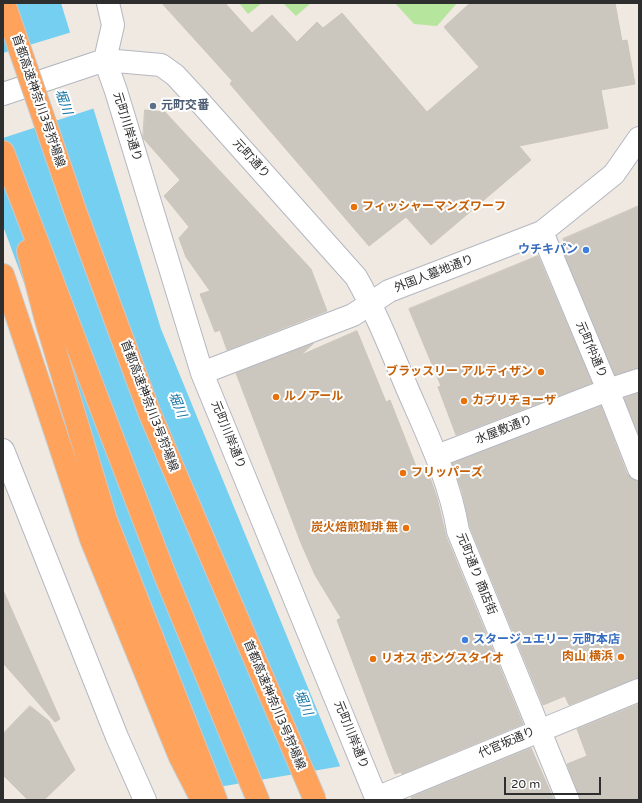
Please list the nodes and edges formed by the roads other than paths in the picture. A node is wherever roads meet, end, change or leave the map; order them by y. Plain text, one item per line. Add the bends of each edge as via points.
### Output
1 (108, 3) edge
2 (6, 9) edge
3 (105, 60) junction
4 (3, 94) edge
5 (639, 138) edge
6 (3, 154) edge
7 (542, 232) junction
8 (3, 275) edge
9 (370, 302) junction
10 (202, 373) junction
11 (639, 380) edge
12 (608, 390) junction
13 (437, 456) junction
14 (5, 460) edge
15 (639, 469) edge
16 (639, 690) edge
17 (540, 730) junction
18 (377, 799) edge
19 (145, 800) edge
20 (202, 800) edge
21 (216, 800) edge
22 (258, 800) edge
23 (315, 800) edge
24 (568, 800) edge

1 - 3 street via 113,24
2 - 23 highway, 首都高速神奈川3号狩場線, bridge via 76,213 150,414
3 - 4 street
3 - 9 street, 元町通り via 162,65 175,75 356,277
3 - 10 street, 元町川岸通り
5 - 7 street, 外国人墓地通り via 614,174
6 - 21 highway via 46,320 106,520
6 - 22 highway via 165,575
7 - 9 street, 外国人墓地通り via 389,292
7 - 12 street, 元町仲通り
8 - 20 highway via 91,540 180,757
9 - 10 street, 外国人墓地通り via 353,314
9 - 13 street, 元町通り 商店街
10 - 18 street, 元町川岸通り
11 - 12 street, 水屋敷通り
12 - 13 street, 水屋敷通り
12 - 15 street, 元町仲通り
13 - 17 street, 元町通り 商店街 via 455,509 458,531
14 - 19 street via 117,738
16 - 17 street, 代官坂通り
17 - 18 street, 代官坂通り
17 - 24 street, 元町通り 商店街

